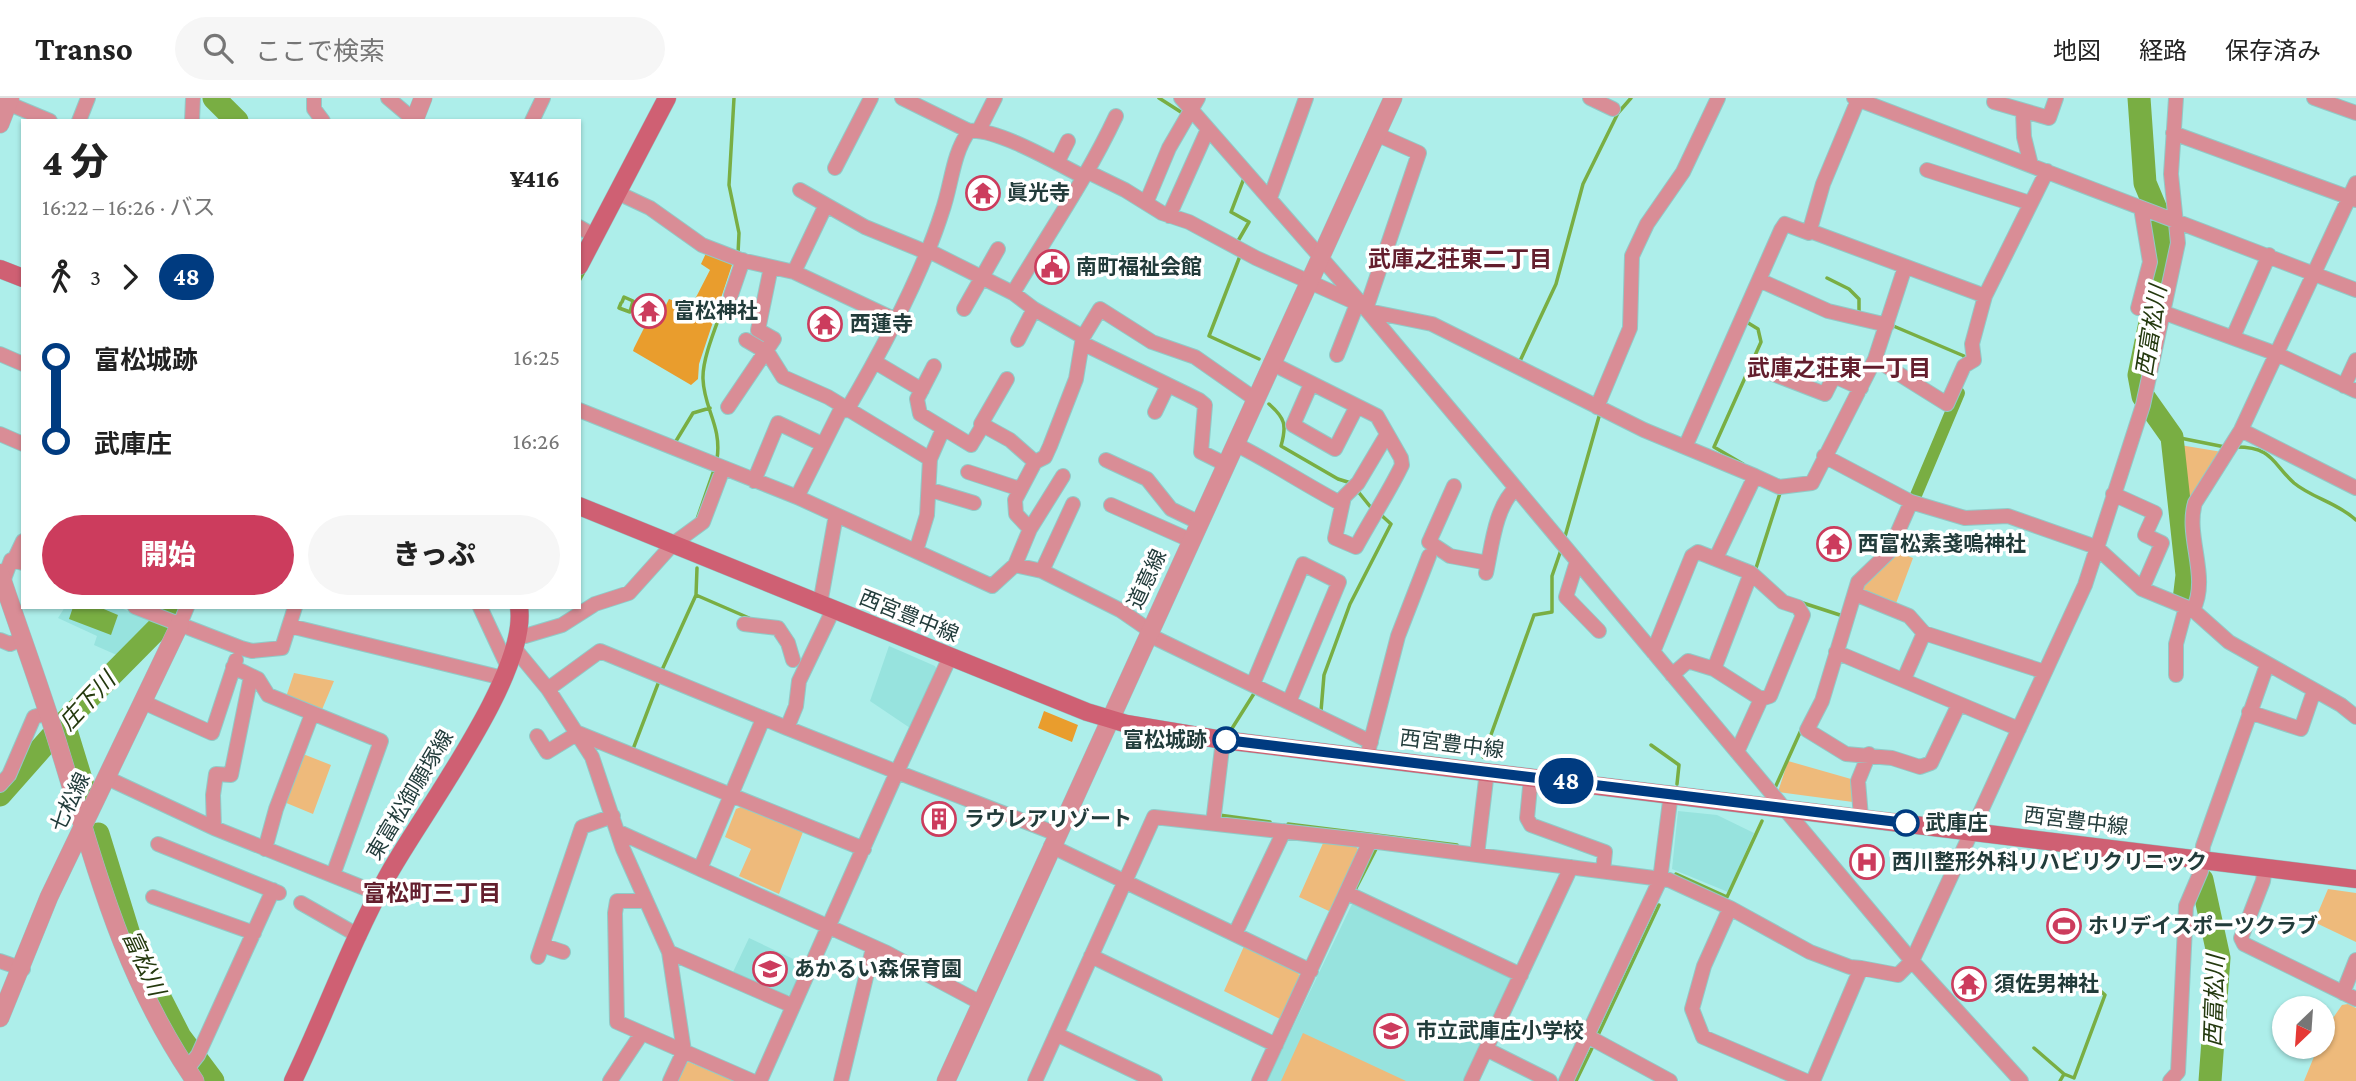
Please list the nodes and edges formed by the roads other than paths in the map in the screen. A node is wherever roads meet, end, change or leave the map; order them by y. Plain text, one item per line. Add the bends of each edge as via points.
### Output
1 (88, 98) edge
2 (193, 98) edge
3 (314, 98) edge
4 (388, 98) edge
5 (424, 98) edge
6 (543, 98) edge
7 (667, 98) edge
8 (871, 98) edge
9 (902, 98) edge
10 (995, 98) edge
11 (1181, 98) edge
12 (1306, 98) edge
13 (1393, 98) edge
14 (1590, 98) edge
15 (1718, 98) edge
16 (1995, 98) edge
17 (2056, 98) edge
18 (2176, 98) edge
19 (2314, 98) edge
20 (1861, 100) edge
21 (5, 101) edge
22 (1195, 104) edge
23 (1608, 104) edge
24 (2023, 112) junction
25 (2356, 113) edge
26 (1116, 117) dead end
27 (46, 119) edge
28 (80, 119) edge
29 (192, 119) edge
30 (322, 119) edge
31 (413, 119) edge
32 (414, 119) edge
33 (533, 119) edge
34 (0, 124) edge
35 (1208, 129) junction
36 (974, 130) junction
37 (2173, 132) junction
38 (1377, 134) junction
39 (1068, 141) dead end
40 (827, 150) dead end
41 (1057, 163) junction
42 (2031, 165) junction
43 (1927, 170) dead end
44 (2047, 171) junction
45 (1087, 175) junction
46 (2356, 183) edge
47 (800, 190) dead end
48 (618, 193) junction
49 (1270, 198) junction
50 (2353, 199) edge
51 (1146, 202) junction
52 (2030, 202) junction
53 (825, 207) junction
54 (2146, 209) junction
55 (1169, 216) junction
56 (2173, 219) junction
57 (1810, 231) junction
58 (587, 232) edge
59 (998, 249) dead end
60 (926, 251) junction
61 (2269, 255) junction
62 (581, 257) edge
63 (1321, 257) junction
64 (740, 259) junction
65 (771, 267) junction
66 (0, 268) edge
67 (1905, 268) junction
68 (794, 272) junction
69 (2313, 272) junction
70 (21, 274) edge
71 (982, 277) junction
72 (1759, 279) junction
73 (1308, 283) junction
74 (2356, 290) edge
75 (1013, 293) junction
76 (732, 295) dead end
77 (1985, 296) junction
78 (1364, 307) junction
79 (2138, 308) dead end
80 (1034, 309) junction
81 (964, 310) dead end
82 (2165, 313) junction
83 (897, 320) junction
84 (1887, 325) junction
85 (2233, 337) junction
86 (746, 340) dead end
87 (1018, 340) dead end
88 (1082, 340) junction
89 (765, 351) junction
90 (0, 354) edge
91 (2277, 354) junction
92 (1337, 355) dead end
93 (1875, 359) junction
94 (2356, 360) edge
95 (875, 362) junction
96 (21, 363) edge
97 (1271, 363) junction
98 (934, 366) dead end
99 (1755, 367) dead end
100 (1007, 379) dead end
101 (1311, 384) junction
102 (1167, 387) junction
103 (1861, 388) junction
104 (2350, 389) edge
105 (922, 390) junction
106 (1255, 399) junction
107 (729, 407) dead end
108 (1597, 407) junction
109 (1356, 408) junction
110 (847, 410) junction
111 (581, 411) edge
112 (1156, 412) dead end
113 (983, 425) junction
114 (943, 429) junction
115 (0, 434) edge
116 (1386, 436) junction
117 (2236, 441) junction
118 (21, 443) edge
119 (822, 444) junction
120 (1235, 444) junction
121 (1686, 445) junction
122 (1824, 456) junction
123 (930, 459) junction
124 (1106, 460) dead end
125 (1035, 462) junction
126 (1226, 464) junction
127 (718, 467) junction
128 (968, 472) dead end
129 (1063, 476) dead end
130 (1755, 476) junction
131 (754, 481) junction
132 (1454, 486) dead end
133 (1516, 488) junction
134 (2356, 488) edge
135 (1020, 489) junction
136 (931, 490) junction
137 (2113, 494) junction
138 (797, 497) junction
139 (1911, 502) junction
140 (974, 503) dead end
141 (1073, 504) dead end
142 (1342, 504) junction
143 (1111, 505) dead end
144 (581, 507) edge
145 (836, 515) junction
146 (1198, 522) junction
147 (1030, 529) junction
148 (1190, 540) junction
149 (673, 544) junction
150 (21, 545) edge
151 (2096, 547) junction
152 (916, 551) junction
153 (1429, 556) dead end
154 (1716, 558) junction
155 (1577, 561) junction
156 (1015, 565) junction
157 (8, 571) edge
158 (1042, 571) junction
159 (1751, 572) junction
160 (2142, 589) junction
161 (1855, 594) junction
162 (826, 607) junction
163 (140, 609) edge
164 (186, 609) edge
165 (294, 609) edge
166 (481, 609) edge
167 (519, 609) edge
168 (2190, 609) junction
169 (175, 623) junction
170 (744, 624) dead end
171 (290, 626) junction
172 (1599, 631) dead end
173 (1148, 632) junction
174 (1924, 633) junction
175 (22, 639) junction
176 (0, 640) edge
177 (517, 642) junction
178 (241, 648) junction
179 (1653, 652) junction
180 (1836, 652) junction
181 (950, 657) junction
182 (793, 660) dead end
183 (2267, 665) junction
184 (233, 667) junction
185 (1714, 669) junction
186 (2045, 671) junction
187 (505, 672) junction
188 (1672, 675) junction
189 (2176, 675) dead end
190 (251, 676) junction
191 (1903, 679) junction
192 (1253, 684) junction
193 (548, 689) junction
194 (2314, 691) junction
195 (1761, 699) junction
196 (143, 702) junction
197 (1289, 702) junction
198 (1959, 704) junction
199 (2249, 712) junction
200 (312, 714) junction
201 (48, 716) junction
202 (2356, 717) edge
203 (763, 719) junction
204 (1108, 720) junction
205 (787, 728) junction
206 (2019, 729) junction
207 (578, 733) junction
208 (537, 737) dead end
209 (1223, 740) junction
210 (1369, 749) junction
211 (1737, 752) junction
212 (1869, 754) junction
213 (1487, 771) junction
214 (897, 772) junction
215 (1531, 777) junction
216 (107, 778) junction
217 (0, 785) edge
218 (1671, 793) junction
219 (730, 796) junction
220 (1783, 808) junction
221 (613, 817) junction
222 (1861, 817) junction
223 (1213, 823) junction
224 (83, 828) junction
225 (214, 828) junction
226 (1284, 831) junction
227 (1971, 831) junction
228 (619, 832) junction
229 (1054, 840) junction
230 (1370, 841) junction
231 (158, 844) dead end
232 (265, 849) junction
233 (864, 849) junction
234 (1477, 855) junction
235 (2203, 859) junction
236 (1571, 867) junction
237 (2265, 867) junction
238 (700, 869) junction
239 (1603, 871) junction
240 (333, 874) junction
241 (1124, 879) junction
242 (2356, 879) edge
243 (1660, 880) junction
244 (379, 894) junction
245 (1350, 895) junction
246 (153, 897) dead end
247 (646, 901) junction
248 (301, 903) dead end
249 (1730, 908) junction
250 (828, 927) junction
251 (254, 933) junction
252 (1235, 934) junction
253 (359, 936) junction
254 (873, 948) junction
255 (563, 952) dead end
256 (669, 952) junction
257 (1091, 956) junction
258 (2356, 960) edge
259 (0, 961) edge
260 (1912, 961) junction
261 (1861, 968) junction
262 (23, 969) junction
263 (1311, 971) junction
264 (1521, 975) junction
265 (2350, 996) edge
266 (981, 1003) junction
267 (793, 1006) junction
268 (0, 1018) edge
269 (642, 1033) junction
270 (1056, 1034) junction
271 (1587, 1036) junction
272 (1276, 1045) junction
273 (1486, 1049) junction
274 (684, 1051) junction
275 (193, 1066) edge
276 (296, 1080) edge
277 (949, 1080) edge
278 (610, 1081) edge
279 (670, 1081) edge
280 (752, 1081) edge
281 (760, 1081) edge
282 (841, 1081) edge
283 (1035, 1081) edge
284 (1155, 1081) edge
285 (1259, 1081) edge
286 (1471, 1081) edge
287 (1550, 1081) edge
288 (1566, 1081) edge
289 (1670, 1081) edge
290 (1806, 1081) edge
291 (1813, 1081) edge
292 (2021, 1081) edge
293 (2170, 1081) edge

1 - 28 street
2 - 29 street
3 - 30 street via 314,109
4 - 31 street
5 - 32 street
6 - 33 street
7 - 48 main road
8 - 40 street via 838,163
9 - 36 street
10 - 36 street
11 - 22 street
12 - 49 street
13 - 38 street, 道意線
14 - 23 street
15 - 108 street via 1683,172 1647,224 1633,256 1630,328
16 - 24 street via 1994,102
17 - 24 street via 2049,118
18 - 37 street
19 - 25 street
20 - 42 street
20 - 57 street via 1823,184
21 - 27 street
21 - 34 street
22 - 35 street
22 - 51 street via 1169,148
24 - 42 street
26 - 45 street
35 - 49 street
35 - 55 street
36 - 41 street
36 - 60 street via 962,141 943,211
37 - 50 street
37 - 56 street
38 - 63 street, 道意線
38 - 78 street via 1419,153
39 - 41 street
41 - 45 street
42 - 44 street
43 - 52 street
44 - 52 street
44 - 54 street
45 - 51 street
45 - 75 street
46 - 50 street
47 - 53 street
48 - 58 main road
48 - 64 street via 650,208 702,245
49 - 63 street
50 - 69 street
51 - 55 street
52 - 77 street
53 - 60 street
53 - 68 street
54 - 56 street
54 - 79 street via 2150,261
55 - 73 street
56 - 61 street
56 - 82 street via 2176,256
57 - 67 street
57 - 72 street via 1785,224
58 - 62 main road
59 - 71 street
60 - 71 street
60 - 83 street
61 - 69 street
61 - 85 street
63 - 73 street, 道意線
63 - 78 street
64 - 65 street
64 - 76 street
65 - 68 street
65 - 89 street via 758,330 774,339
66 - 70 main road
67 - 77 street
67 - 84 street
68 - 83 street
69 - 74 street
69 - 91 street
71 - 75 street
71 - 81 street
72 - 84 street via 1828,311
72 - 121 street
73 - 78 street
73 - 97 street, 道意線
75 - 80 street
77 - 93 street via 1972,344 1974,360 1964,366 1947,404
78 - 92 street
78 - 108 street via 1432,324
78 - 133 street
80 - 87 street
80 - 88 street
82 - 85 street
82 - 137 street via 2145,397
83 - 95 street
84 - 93 street
85 - 91 street
86 - 89 street
88 - 102 street
88 - 106 street via 1100,309 1152,342 1195,357
88 - 125 street via 1076,379 1045,457
89 - 107 street
89 - 110 street via 783,377
90 - 96 street
91 - 104 street
91 - 117 street
93 - 103 street
94 - 104 street
95 - 105 street
95 - 110 street
97 - 101 street
97 - 106 street, 道意線
98 - 105 street
99 - 103 street via 1825,394 1834,376
100 - 113 street
101 - 109 street
101 - 109 street via 1293,425 1335,449
102 - 112 street
102 - 126 street via 1205,405 1201,452
103 - 122 street
105 - 114 street via 917,399 920,414
106 - 120 street, 道意線
108 - 121 street
109 - 116 street via 1377,416
110 - 119 street via 840,411
110 - 123 street
111 - 127 street
113 - 114 street via 971,445
113 - 125 street
114 - 123 street
115 - 118 street
116 - 142 street
116 - 142 street via 1402,465 1356,547 1335,538
117 - 134 street
117 - 168 street via 2195,503 2192,514 2199,584
119 - 131 street via 778,423
119 - 138 street
120 - 126 street, 道意線
120 - 142 street
121 - 130 street
122 - 130 street via 1812,484 1781,487
122 - 139 street
123 - 136 street
124 - 146 street via 1147,479 1171,509
125 - 135 street
126 - 146 street, 道意線
127 - 131 street
127 - 149 street via 697,526
128 - 135 street
129 - 147 street
130 - 154 street
131 - 138 street
132 - 133 street via 1435,517 1429,542 1450,556 1487,568 1499,517
133 - 155 street
135 - 147 street via 1014,508
136 - 140 street
136 - 152 street
137 - 151 street
137 - 160 street via 2155,513 2146,535 2162,542
138 - 145 street
139 - 151 street via 1965,518 2008,516
139 - 161 street via 1889,552 1858,582
141 - 158 street
143 - 148 street
144 - 149 main road, 西宮豊中線
145 - 152 street
145 - 162 street
146 - 148 street, 道意線
147 - 156 street
148 - 173 street, 道意線
149 - 162 main road, 西宮豊中線
149 - 177 street via 629,593 595,604 562,625
150 - 157 street
151 - 160 street
151 - 186 street via 2085,585
152 - 156 street via 992,586
153 - 210 street via 1398,636
154 - 159 street
154 - 179 street via 1698,552 1692,556
155 - 172 street via 1566,597
155 - 179 street
156 - 158 street
157 - 175 street
158 - 173 street via 1119,610
159 - 185 street
159 - 195 street via 1803,615 1770,696
160 - 168 street
161 - 174 street via 1909,616
161 - 180 street
162 - 181 main road, 西宮豊中線
162 - 205 street
163 - 169 street
164 - 169 street, 七松線
165 - 171 street
166 - 187 street
167 - 177 main road, 東富松御願塚線
168 - 183 street via 2229,642
168 - 189 street via 2176,644
169 - 178 street
169 - 196 street, 七松線
170 - 182 street via 778,628 789,643
171 - 178 street via 282,648
171 - 187 street
173 - 192 street
173 - 204 street, 道意線
174 - 186 street
174 - 191 street
175 - 176 street via 10,644
175 - 201 street
177 - 187 main road, 東富松御願塚線
177 - 193 street
178 - 184 street
179 - 188 street
180 - 191 street
180 - 212 street via 1822,701 1807,730 1846,754
181 - 204 main road, 西宮豊中線
181 - 214 street
183 - 194 street
183 - 199 street
184 - 190 street
184 - 196 street via 212,733
185 - 188 street via 1688,662
185 - 195 street
186 - 206 street
187 - 244 main road, 東富松御願塚線 via 462,757
188 - 211 street
190 - 200 street via 268,695
190 - 225 street via 231,775 216,774
191 - 198 street
192 - 197 street
192 - 197 street via 1303,564 1339,582
193 - 203 street via 600,651
193 - 207 street
194 - 199 street via 2301,729
194 - 202 street
195 - 211 street
196 - 216 street, 七松線
197 - 210 street
198 - 206 street
198 - 212 street via 1931,764 1920,767
199 - 235 street via 2203,846
200 - 232 street
200 - 240 street via 381,741
201 - 217 street via 34,717 9,775
201 - 224 street
203 - 205 street
203 - 219 street
204 - 209 main road, 西宮豊中線
204 - 229 street, 道意線
205 - 214 street
206 - 227 street
207 - 208 street via 547,752
207 - 219 street
207 - 221 street via 592,757
209 - 210 main road, 西宮豊中線
209 - 223 street
210 - 213 main road, 西宮豊中線
211 - 220 street
212 - 222 street via 1858,781
213 - 215 main road, 西宮豊中線
213 - 234 street
214 - 229 street
214 - 233 street
215 - 218 main road, 西宮豊中線
215 - 239 street via 1527,818 1531,825 1605,852
216 - 224 street, 七松線
216 - 225 street
218 - 220 main road, 西宮豊中線
218 - 243 street
219 - 233 street
219 - 238 street
220 - 222 main road, 西宮豊中線
220 - 260 street
221 - 228 street
221 - 255 street via 582,827 540,951
222 - 227 main road, 西宮豊中線
223 - 226 street
223 - 241 street via 1154,817
224 - 262 street, 七松線 via 25,953
224 - 275 street via 130,967
225 - 232 street
226 - 230 street
226 - 252 street
227 - 235 main road, 西宮豊中線
227 - 260 street
228 - 238 street
228 - 247 street
229 - 241 street
229 - 266 street, 道意線
230 - 234 street
230 - 245 street
231 - 251 street via 276,892
232 - 240 street
233 - 250 street
234 - 236 street
235 - 237 main road, 西宮豊中線
235 - 293 street via 2186,906 2178,1072
236 - 239 street
236 - 264 street
237 - 242 main road, 西宮豊中線
237 - 265 street via 2241,938 2244,944
238 - 250 street
239 - 243 street
240 - 244 street
241 - 252 street
241 - 257 street
243 - 249 street
243 - 271 street
244 - 253 main road, 東富松御願塚線
245 - 263 street
245 - 264 street
246 - 251 street
247 - 256 street
247 - 269 street via 617,901 615,913 617,1023
248 - 253 street
249 - 261 street via 1810,952
249 - 290 street via 1704,966 1692,1009 1703,1037
250 - 254 street
250 - 267 street
251 - 275 street
252 - 263 street
253 - 276 main road, 東富松御願塚線
254 - 266 street
254 - 282 street
256 - 267 street
256 - 274 street
257 - 270 street
257 - 272 street
258 - 265 street
259 - 262 street
260 - 261 street via 1898,975
260 - 292 street
261 - 291 street
262 - 268 street, 七松線
263 - 272 street
264 - 273 street
266 - 277 street, 道意線
267 - 281 street
269 - 274 street
269 - 278 street
270 - 283 street
270 - 284 street
271 - 288 street
271 - 289 street
272 - 285 street
273 - 286 street
273 - 287 street
274 - 279 street
274 - 280 street

